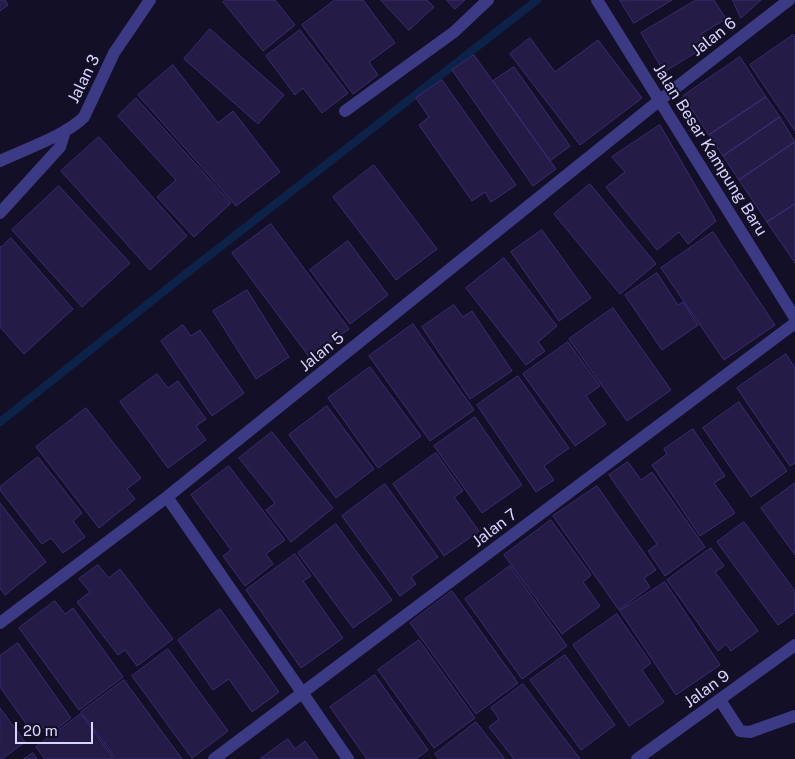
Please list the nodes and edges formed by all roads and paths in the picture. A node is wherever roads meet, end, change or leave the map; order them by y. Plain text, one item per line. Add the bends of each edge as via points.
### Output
1 (150, 0) edge
2 (488, 0) edge
3 (597, 0) edge
4 (789, 0) edge
5 (660, 100) junction
6 (345, 111) dead end
7 (65, 132) junction
8 (0, 161) edge
9 (0, 212) edge
10 (795, 318) edge
11 (795, 323) edge
12 (167, 497) junction
13 (0, 622) edge
14 (795, 645) edge
15 (302, 693) junction
16 (720, 700) junction
17 (795, 716) edge
18 (214, 759) edge
19 (348, 759) edge
20 (637, 759) edge

1 - 7 street, Jalan 3 via 114,53 84,117
2 - 6 street via 454,32
3 - 5 street, Jalan Besar Kampung Baru
4 - 5 street, Jalan 6
5 - 10 street, Jalan Besar Kampung Baru
5 - 12 street, Jalan 5
7 - 8 street, Jalan 3
7 - 9 street via 60,147
11 - 15 street, Jalan 7
12 - 13 street, Jalan 5
12 - 15 street
14 - 16 street, Jalan 9
15 - 18 street, Jalan 7
15 - 19 street
16 - 17 street via 740,732 750,732
16 - 20 street, Jalan 9

